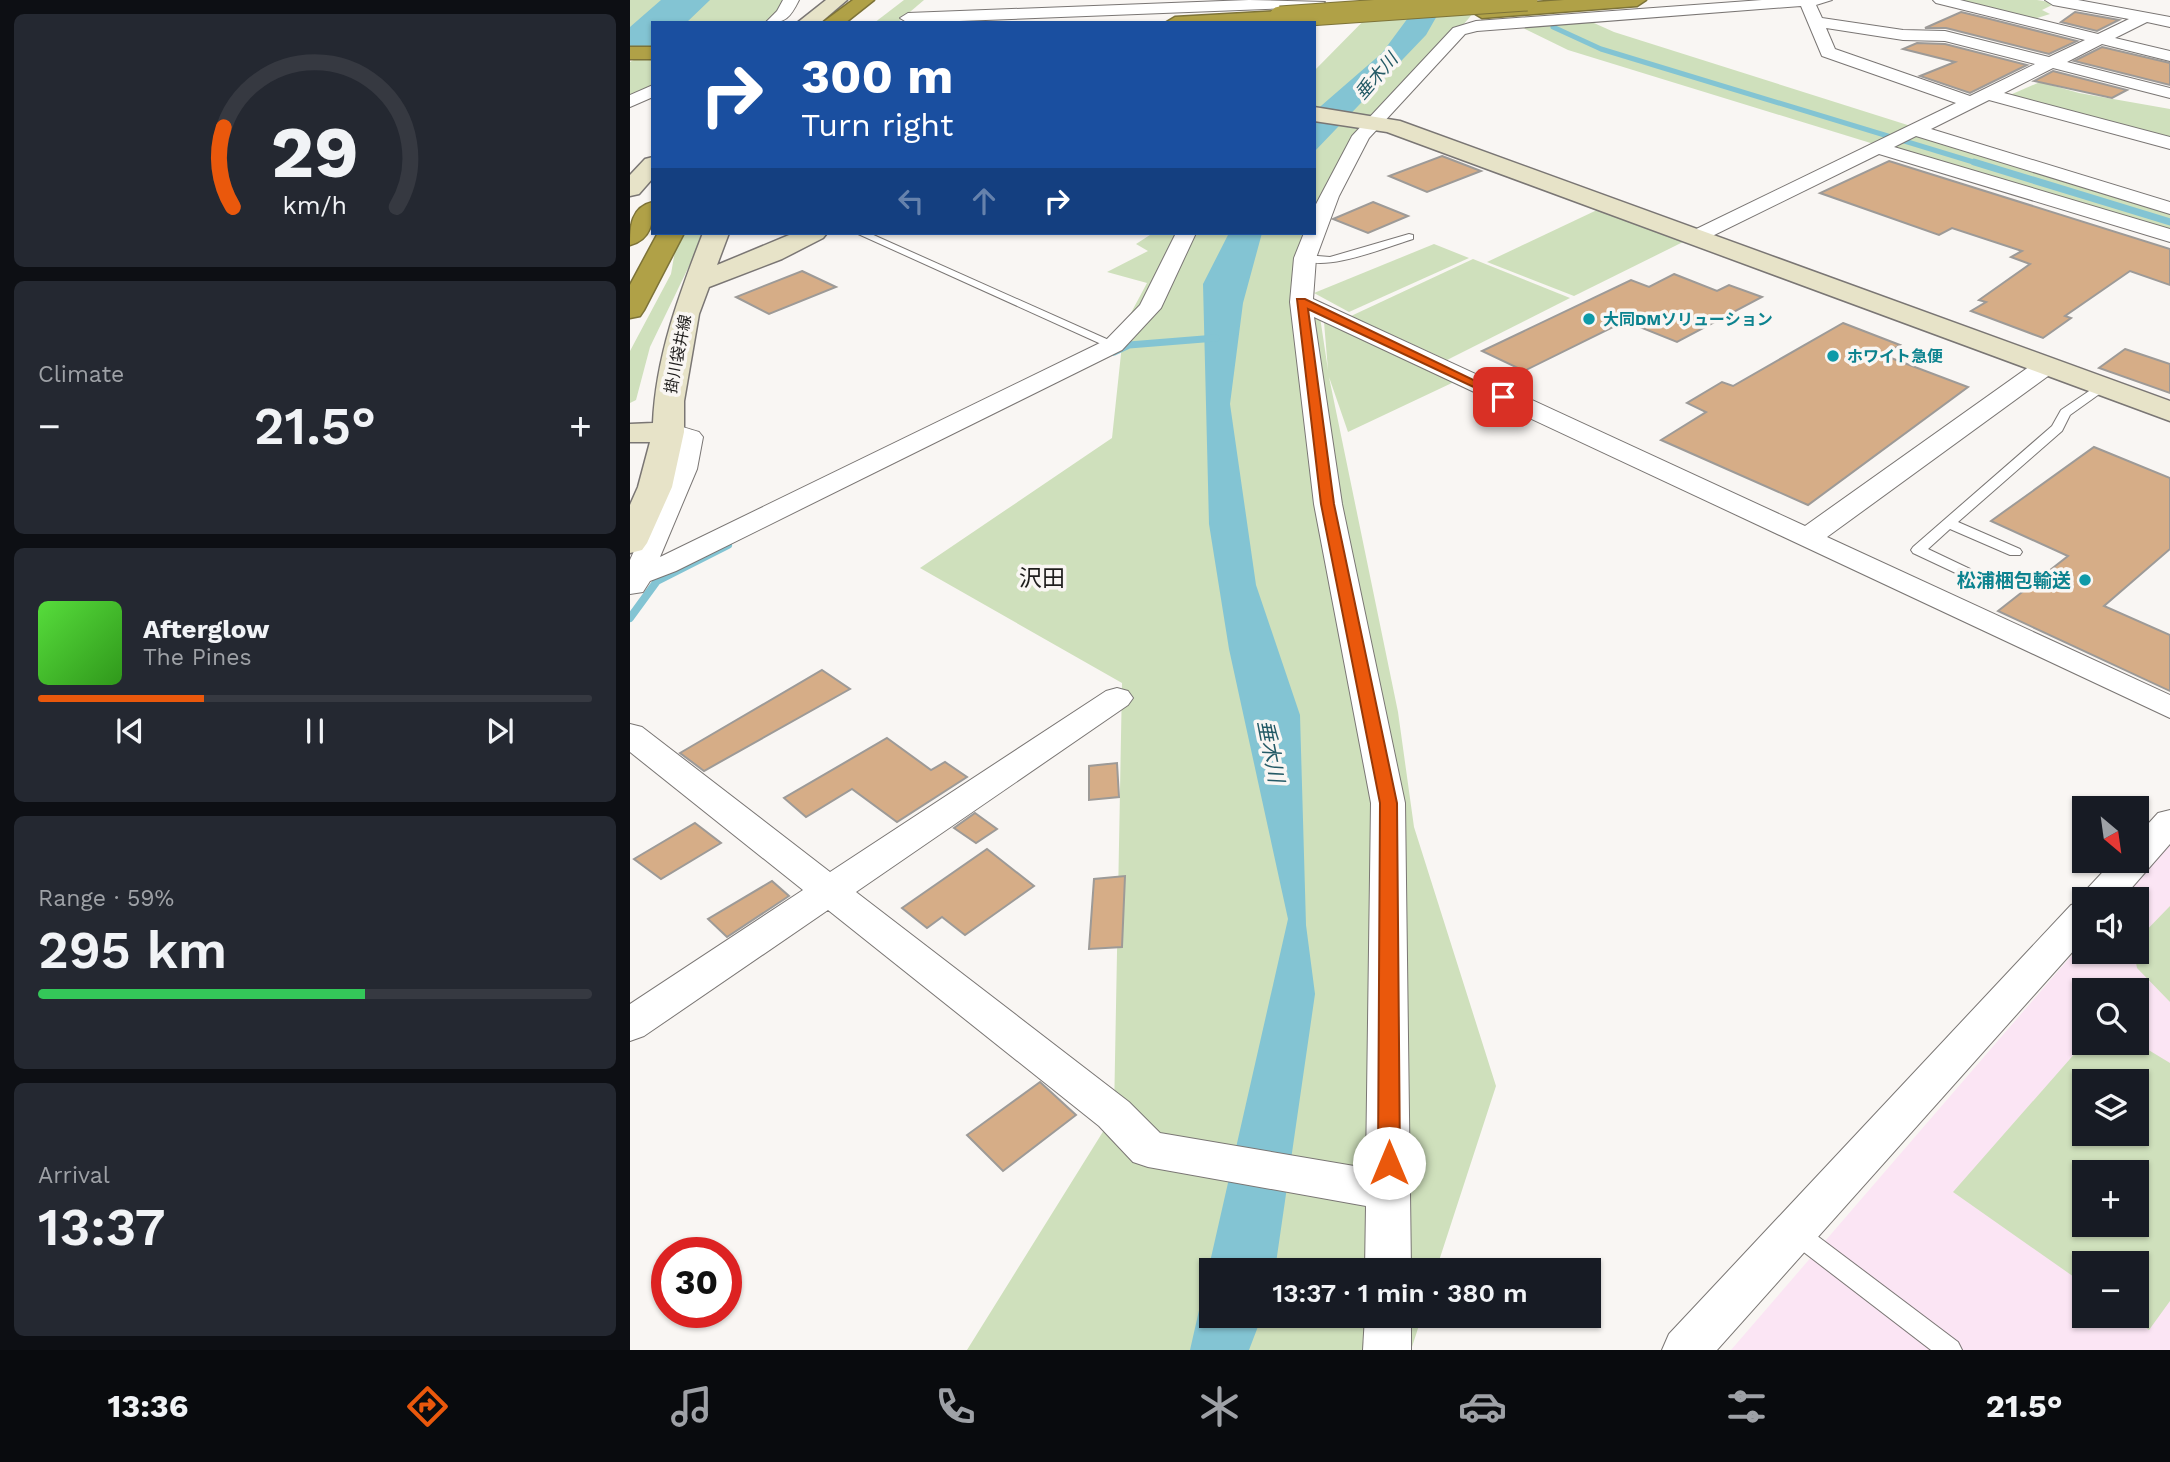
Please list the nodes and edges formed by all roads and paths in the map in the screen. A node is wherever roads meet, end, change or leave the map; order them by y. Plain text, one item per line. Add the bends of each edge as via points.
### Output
1 (791, 0) edge
2 (838, 0) edge
3 (865, 0) edge
4 (928, 0) edge
5 (1527, 0) edge
6 (1637, 0) edge
7 (1941, 0) edge
8 (2053, 0) edge
9 (1318, 1) edge
10 (1818, 5) edge
11 (886, 8) dead end
12 (2145, 17) junction
13 (905, 20) edge
14 (1283, 20) edge
15 (775, 21) edge
16 (810, 21) edge
17 (835, 21) edge
18 (868, 21) edge
19 (1247, 21) edge
20 (2170, 22) edge
21 (1316, 23) edge
22 (2100, 39) junction
23 (651, 43) edge
24 (630, 44) edge
25 (630, 53) edge
26 (651, 53) edge
27 (2170, 56) edge
28 (2051, 63) junction
29 (651, 91) edge
30 (2170, 93) edge
31 (1988, 94) junction
32 (630, 102) edge
33 (1971, 102) junction
34 (1316, 114) edge
35 (1372, 121) junction
36 (1912, 131) junction
37 (2170, 143) edge
38 (1882, 145) junction
39 (651, 166) edge
40 (630, 189) edge
41 (2170, 208) edge
42 (651, 211) edge
43 (1316, 230) edge
44 (660, 235) edge
45 (670, 235) edge
46 (715, 235) edge
47 (810, 235) edge
48 (866, 235) edge
49 (1185, 235) edge
50 (1314, 235) edge
51 (2170, 236) edge
52 (630, 237) edge
53 (1409, 237) dead end
54 (1695, 237) junction
55 (1305, 258) junction
56 (630, 275) edge
57 (698, 282) junction
58 (1301, 302) junction
59 (630, 310) edge
60 (1114, 345) junction
61 (2046, 366) junction
62 (2101, 387) junction
63 (2170, 412) edge
64 (668, 432) junction
65 (630, 433) edge
66 (1949, 523) junction
67 (1807, 538) junction
68 (630, 543) edge
69 (2015, 552) dead end
70 (1984, 581) dead end
71 (635, 583) edge
72 (1117, 698) dead end
73 (2170, 708) edge
74 (630, 736) edge
75 (2170, 822) edge
76 (2149, 845) edge
77 (2123, 873) edge
78 (2111, 887) edge
79 (828, 892) junction
80 (2072, 928) edge
81 (630, 1025) edge
82 (1389, 1191) junction
83 (1794, 1232) junction
84 (1388, 1258) edge
85 (1388, 1328) edge
86 (1387, 1350) edge
87 (1686, 1350) edge
88 (1950, 1350) edge

1 - 15 street
2 - 16 street
3 - 17 highway
4 - 13 street
5 - 14 highway, bridge
6 - 21 highway
7 - 22 street
8 - 12 street
9 - 13 street
9 - 14 street
10 - 28 street via 1903,35 1945,36
10 - 33 street via 1828,52
10 - 35 street via 1476,26 1460,31
11 - 18 highway
12 - 20 street
12 - 22 street
14 - 19 highway
22 - 27 street
22 - 28 street
23 - 24 highway
25 - 26 highway
28 - 30 street
28 - 31 street
29 - 32 street
31 - 33 street
31 - 37 street
33 - 36 street
34 - 35 street
35 - 43 street via 1329,196
35 - 54 street
36 - 38 street
36 - 41 street
38 - 51 street
38 - 54 street
39 - 40 street
42 - 52 highway
44 - 56 highway
45 - 59 highway
46 - 57 street, 掛川袋井線
47 - 57 street
48 - 60 lane
49 - 60 street via 1154,305 1134,330
50 - 55 street
53 - 55 lane via 1330,260
54 - 61 street
55 - 58 street
57 - 64 street, 掛川袋井線 via 682,327
58 - 67 street
58 - 82 street via 1328,504 1388,803
60 - 71 street
61 - 62 street
61 - 67 street
62 - 63 street
62 - 66 lane via 2065,413 2057,428
64 - 65 street
64 - 68 street, 掛川袋井線 via 655,487
64 - 71 street via 690,437 684,469
66 - 69 lane
66 - 70 lane via 1918,550
67 - 73 street
72 - 79 street
74 - 79 street
75 - 76 street
77 - 78 street
79 - 81 street
79 - 82 street via 1114,1114 1149,1149
80 - 83 street
82 - 84 street
83 - 87 street
83 - 88 lane
85 - 86 street

